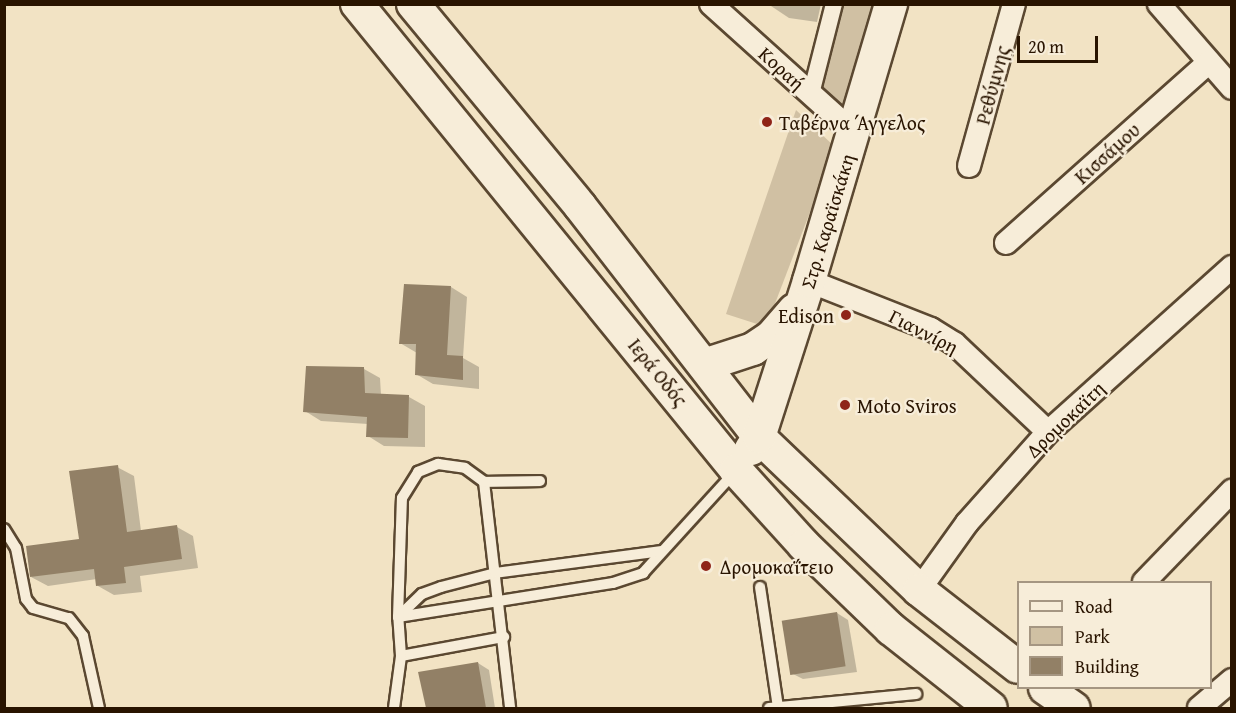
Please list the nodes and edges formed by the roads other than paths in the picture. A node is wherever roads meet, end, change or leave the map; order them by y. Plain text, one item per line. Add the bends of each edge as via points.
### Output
1 (357, 4) edge
2 (412, 4) edge
3 (711, 4) edge
4 (834, 4) edge
5 (891, 4) edge
6 (1014, 4) edge
7 (1159, 4) edge
8 (1223, 72) edge
9 (811, 94) junction
10 (853, 132) junction
11 (969, 166) dead end
12 (1006, 243) dead end
13 (1232, 267) edge
14 (809, 281) junction
15 (704, 365) junction
16 (1048, 432) junction
17 (759, 437) junction
18 (736, 470) junction
19 (540, 481) dead end
20 (484, 482) junction
21 (1232, 491) edge
22 (4, 529) edge
23 (662, 551) junction
24 (495, 573) junction
25 (1145, 581) edge
26 (760, 587) dead end
27 (919, 590) junction
28 (499, 600) junction
29 (398, 617) junction
30 (504, 637) junction
31 (401, 656) junction
32 (1017, 666) edge
33 (1232, 680) edge
34 (1048, 689) edge
35 (915, 694) dead end
36 (99, 708) edge
37 (394, 708) edge
38 (510, 708) edge
39 (774, 708) edge
40 (991, 708) edge
41 (1074, 708) edge
42 (1200, 708) edge

1 - 18 main road, Ιερά Οδός
2 - 15 main road, Ιερά Οδός via 580,206
3 - 9 street, Κοραή
4 - 9 street
5 - 10 main road, Στρ. Καραϊσκάκη
6 - 11 street, Ρεθύμνης
7 - 8 street
8 - 12 street, Κισσάμου
9 - 10 street, Κοραή
10 - 14 main road, Στρ. Καραϊσκάκη
13 - 16 street, Δρομοκαϊτη
14 - 15 main road via 787,321 771,337 732,359
14 - 16 street, Γιαννίρη via 931,329 955,344
14 - 17 main road, Στρ. Καραϊσκάκη
15 - 17 main road, Ιερά Οδός
16 - 27 street, Δρομοκαϊτη via 967,523
17 - 18 main road, Στρ. Καραϊσκάκη
17 - 27 main road, Ιερά Οδός
18 - 23 lane
18 - 40 main road, Ιερά Οδός via 804,545 891,629
19 - 20 lane
20 - 24 lane
20 - 29 lane via 465,468 438,464 418,472 402,498
21 - 25 street
22 - 36 lane via 16,548 26,599 33,608 69,618 83,636
23 - 24 lane
23 - 28 lane via 643,573 613,583
24 - 28 lane
24 - 29 lane via 422,594
26 - 39 lane
27 - 32 main road, Ιερά Οδός
28 - 29 lane
28 - 30 lane
29 - 31 lane
30 - 31 lane
30 - 38 lane
31 - 37 lane
33 - 42 street
34 - 41 main road
35 - 39 lane

